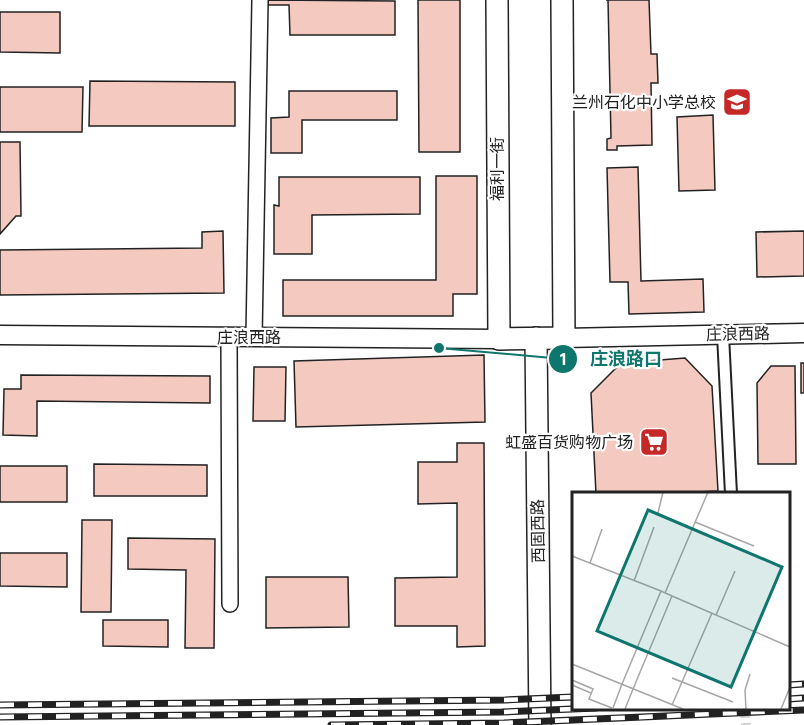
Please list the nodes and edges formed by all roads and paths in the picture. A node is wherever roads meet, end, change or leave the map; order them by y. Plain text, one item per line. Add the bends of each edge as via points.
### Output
1 (260, 0) edge
2 (497, 0) edge
3 (562, 0) edge
4 (804, 333) edge
5 (0, 335) edge
6 (723, 335) junction
7 (229, 337) junction
8 (254, 337) junction
9 (536, 338) junction
10 (564, 338) junction
11 (499, 339) junction
12 (731, 492) edge
13 (230, 604) dead end
14 (540, 725) edge

1 - 8 street
2 - 11 main road, 福利一街
3 - 10 main road
4 - 6 street, 庄浪西路
5 - 7 street, 庄浪西路
6 - 10 street, 庄浪西路
6 - 12 street
7 - 8 street, 庄浪西路
7 - 13 street
8 - 11 street, 庄浪西路
9 - 10 main road
9 - 11 main road
9 - 14 main road, 西固西路

